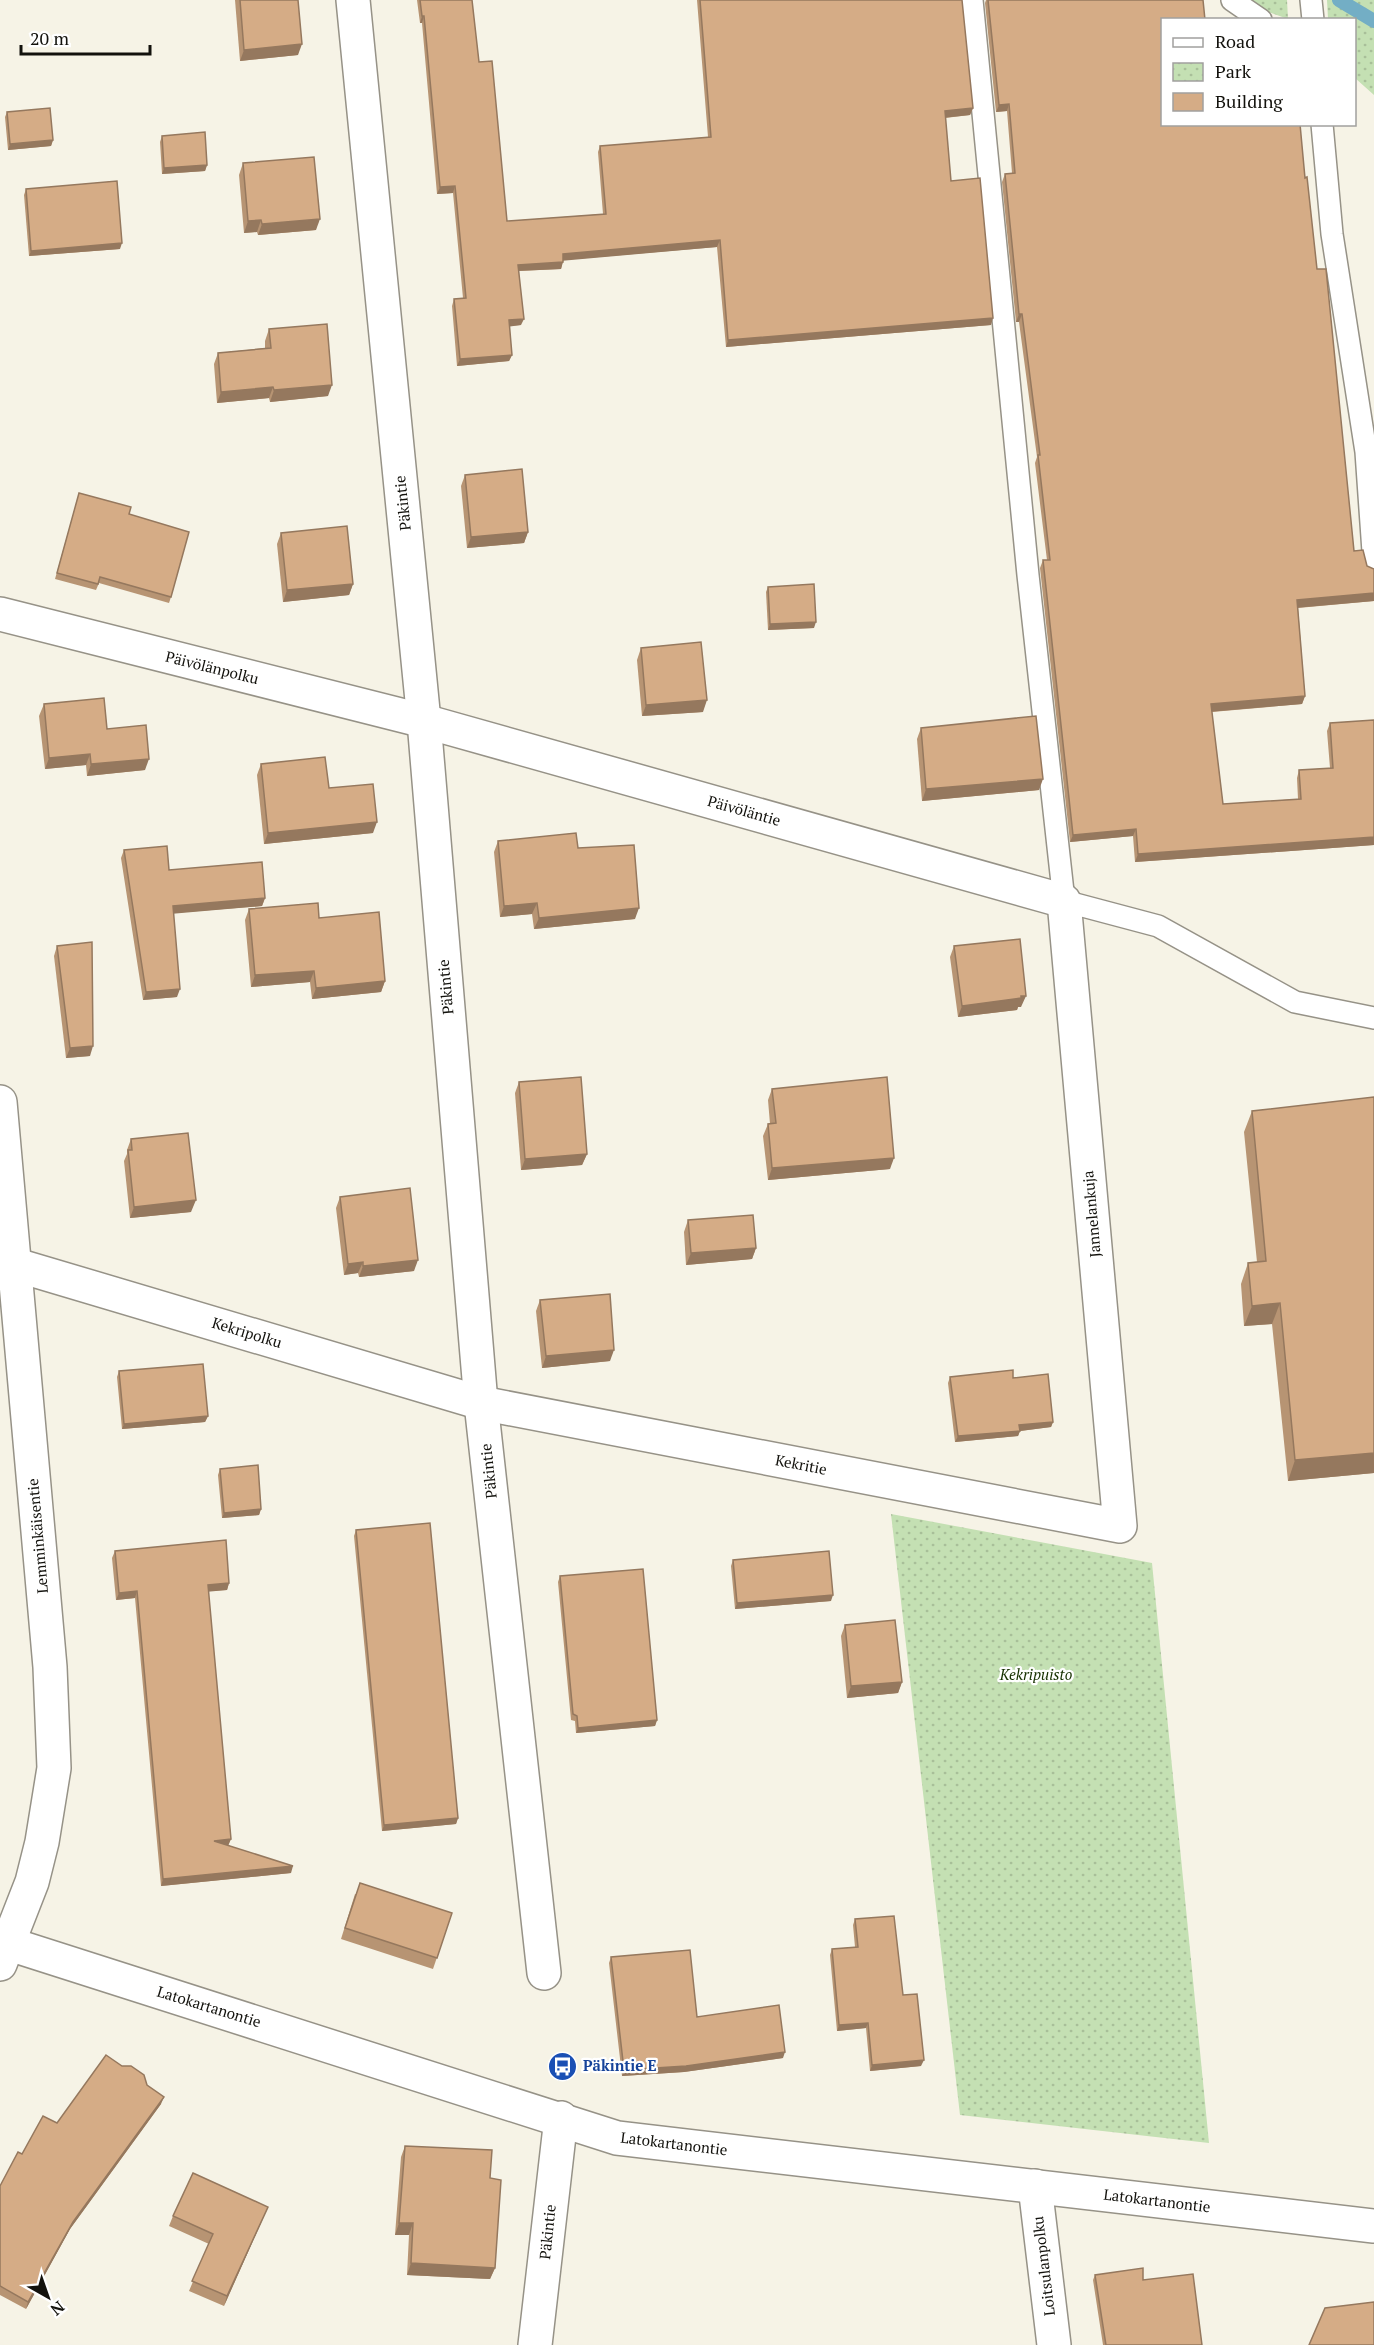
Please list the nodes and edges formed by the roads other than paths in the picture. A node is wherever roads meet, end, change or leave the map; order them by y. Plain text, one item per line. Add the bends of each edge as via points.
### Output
1 (353, 0) edge
2 (972, 0) edge
3 (1232, 0) edge
4 (1311, 0) edge
5 (1259, 18) edge
6 (1312, 18) edge
7 (1322, 126) edge
8 (1374, 566) edge
9 (0, 614) edge
10 (424, 721) junction
11 (1064, 901) junction
12 (1374, 1018) edge
13 (0, 1102) edge
14 (13, 1264) junction
15 (481, 1403) junction
16 (1120, 1526) joint
17 (3, 1950) edge
18 (544, 1973) dead end
19 (561, 2118) junction
20 (1035, 2186) junction
21 (1374, 2226) edge
22 (535, 2345) edge
23 (1054, 2345) edge

1 - 10 street, Päkintie
2 - 11 lane
3 - 5 lane
4 - 6 lane
7 - 8 lane via 1332,234 1366,452
9 - 10 street, Päivölänpolku
10 - 11 street, Päivöläntie
10 - 15 street, Päkintie
11 - 12 lane via 1158,926 1295,1002
11 - 16 street, Jannelankuja
13 - 14 street, Lemminkäisentie
14 - 15 street, Kekripolku
14 - 17 street, Lemminkäisentie via 50,1667 54,1768 32,1882
15 - 16 street, Kekritie
15 - 18 street, Päkintie
17 - 19 street, Latokartanontie
19 - 20 street, Latokartanontie via 617,2138
19 - 22 street, Päkintie
20 - 21 street, Latokartanontie
20 - 23 street, Loitsulanpolku

